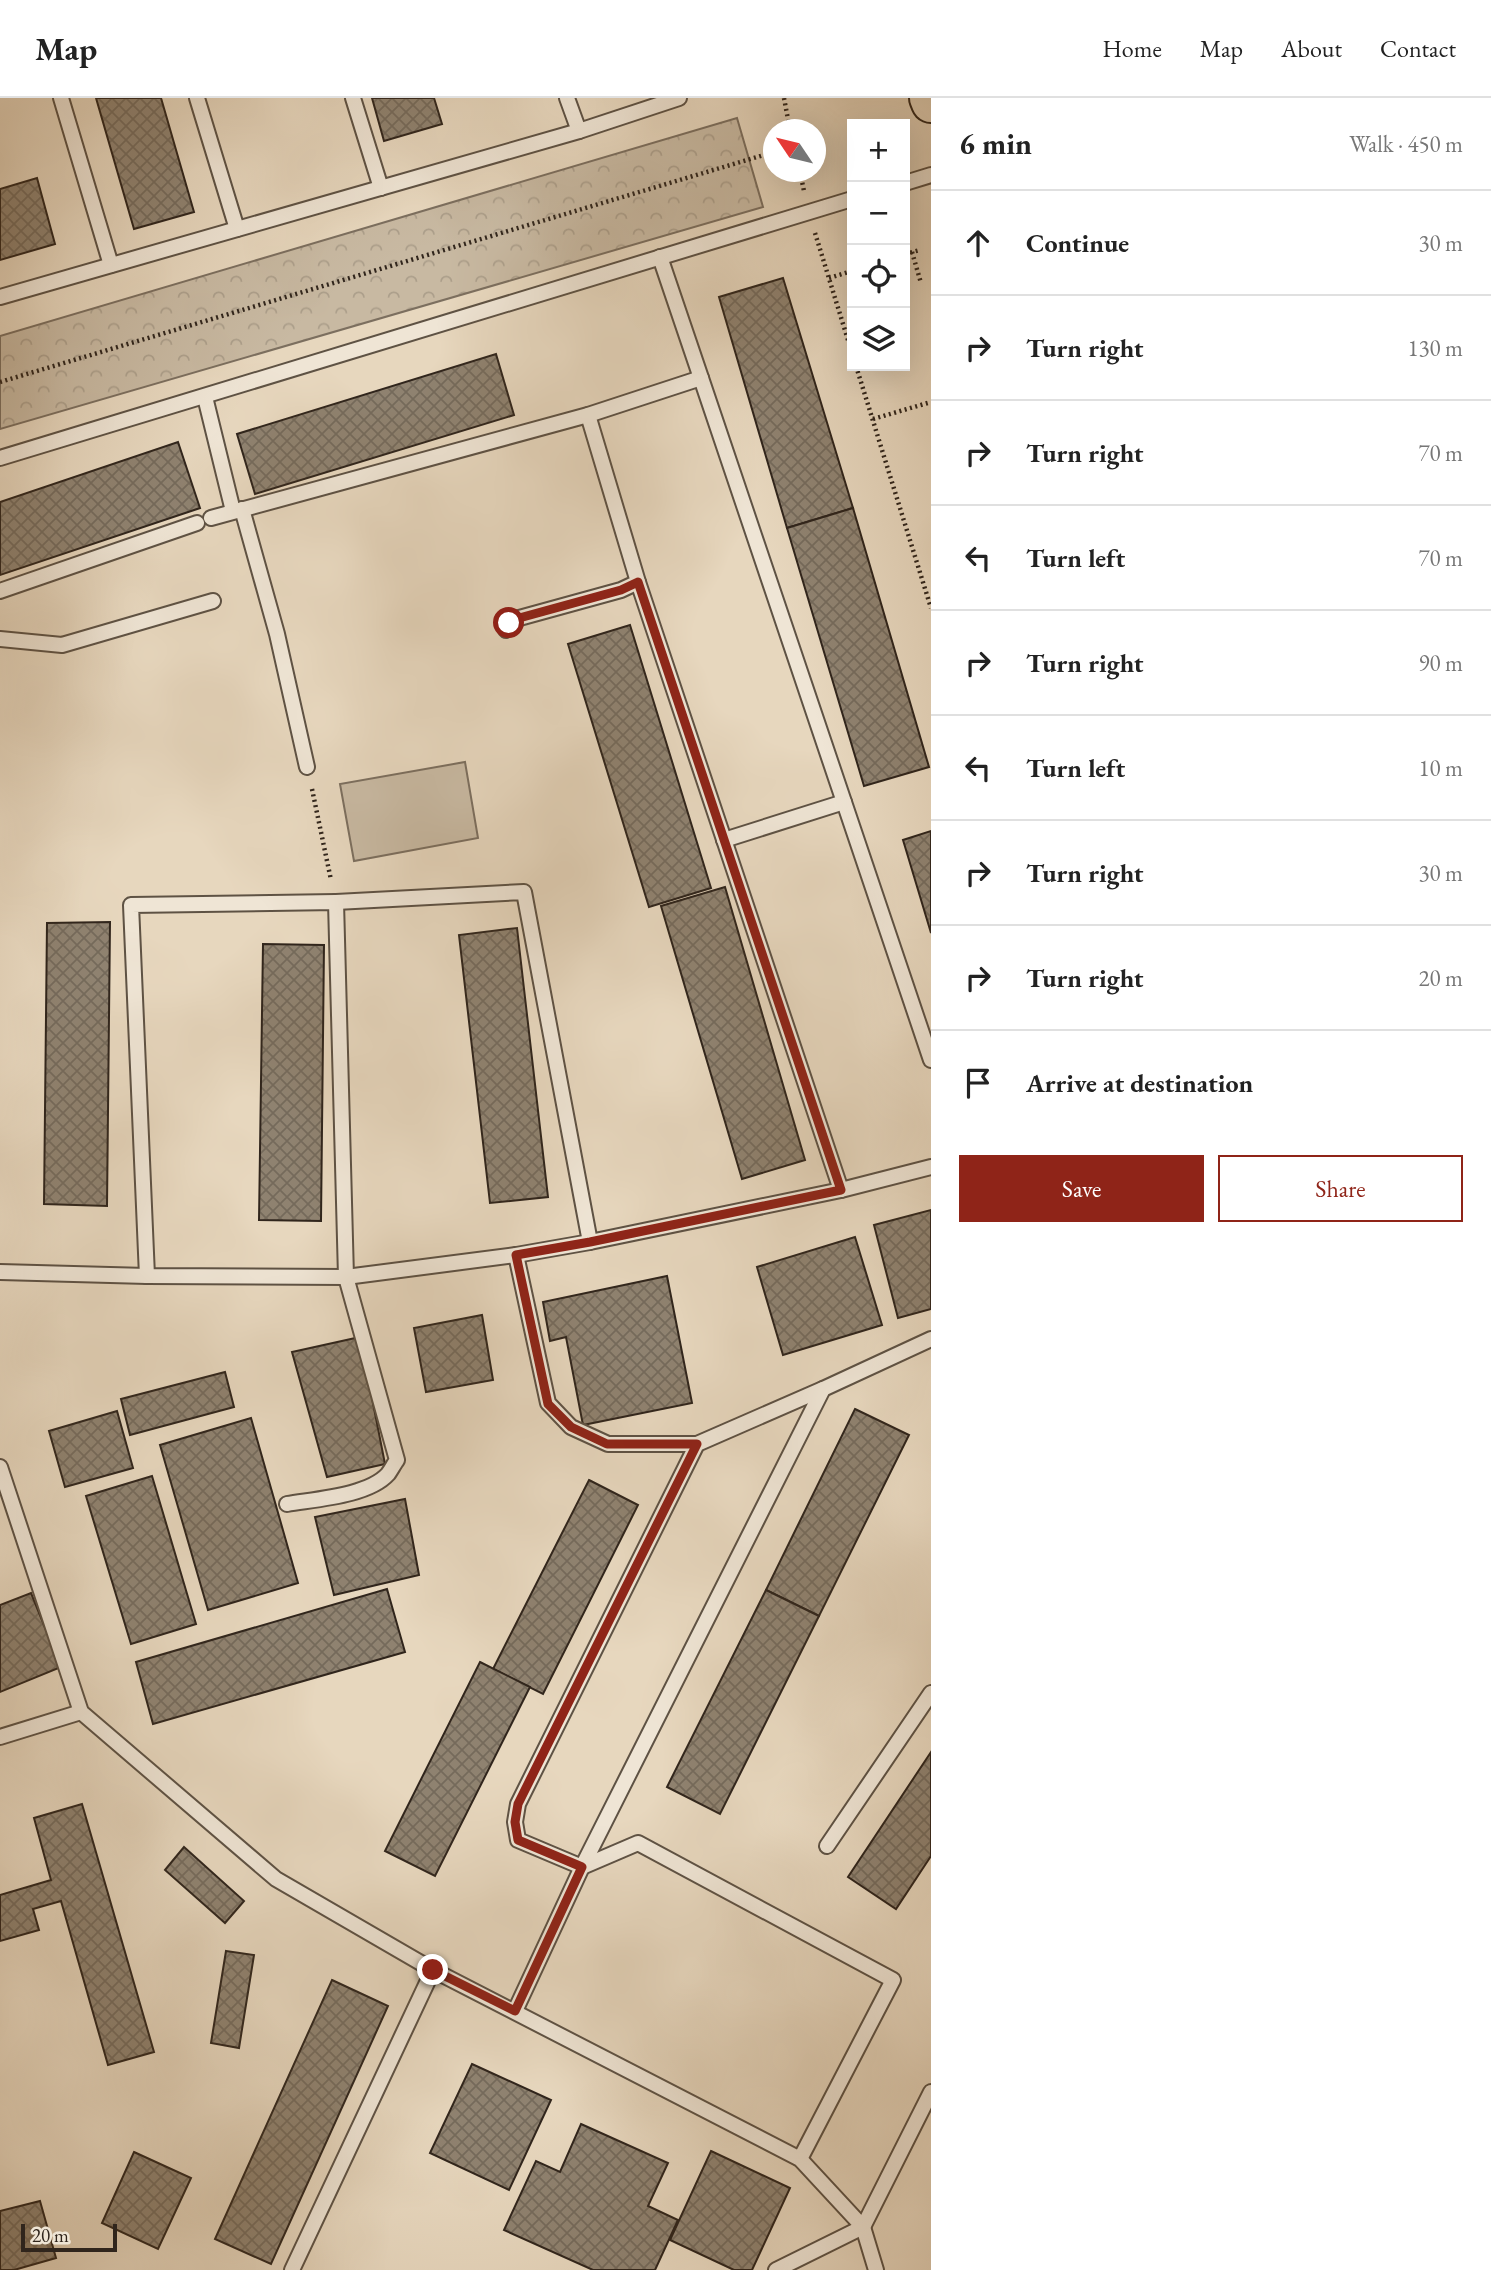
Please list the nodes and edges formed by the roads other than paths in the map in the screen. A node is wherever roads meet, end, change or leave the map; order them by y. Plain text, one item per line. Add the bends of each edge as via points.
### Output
1 (61, 98) edge
2 (197, 98) edge
3 (353, 98) edge
4 (567, 98) edge
5 (679, 98) edge
6 (929, 98) edge
7 (931, 103) edge
8 (579, 131) junction
9 (931, 175) edge
10 (908, 182) edge
11 (381, 188) junction
12 (847, 201) edge
13 (237, 229) junction
14 (660, 257) junction
15 (111, 265) junction
16 (0, 298) edge
17 (701, 378) junction
18 (205, 397) junction
19 (588, 415) junction
20 (0, 458) edge
21 (237, 510) junction
22 (638, 582) junction
23 (0, 591) edge
24 (213, 601) dead end
25 (506, 630) dead end
26 (0, 639) edge
27 (307, 768) road end
28 (844, 802) junction
29 (724, 840) junction
30 (336, 902) junction
31 (931, 1060) edge
32 (931, 1167) edge
33 (841, 1190) junction
34 (590, 1242) junction
35 (516, 1255) junction
36 (0, 1272) edge
37 (147, 1276) junction
38 (346, 1277) junction
39 (931, 1339) edge
40 (823, 1389) junction
41 (697, 1444) junction
42 (0, 1467) edge
43 (288, 1504) dead end
44 (931, 1693) edge
45 (81, 1712) junction
46 (0, 1737) edge
47 (827, 1846) dead end
48 (582, 1867) junction
49 (433, 1970) junction
50 (515, 2011) junction
51 (931, 2092) edge
52 (800, 2159) junction
53 (863, 2227) junction
54 (292, 2270) edge
55 (776, 2270) edge
56 (876, 2270) edge

1 - 15 lane
2 - 13 lane
3 - 11 lane
4 - 8 lane
5 - 8 lane
6 - 7 main road
8 - 11 lane
9 - 10 lane
11 - 13 lane
12 - 14 lane
13 - 15 lane
14 - 17 lane
14 - 18 lane
15 - 16 lane
17 - 19 lane
17 - 28 lane
18 - 20 lane
18 - 21 lane
19 - 21 lane
19 - 22 lane
21 - 23 lane
21 - 27 lane via 277,634
22 - 25 lane via 512,620
22 - 29 lane
24 - 26 lane via 62,645
28 - 29 lane
28 - 31 lane
29 - 33 lane
30 - 34 lane via 524,892
30 - 37 lane via 131,905
30 - 38 lane
32 - 33 lane
33 - 34 lane
34 - 35 lane
35 - 38 lane
35 - 41 lane via 548,1404 571,1427 607,1444
36 - 37 lane
37 - 38 lane
38 - 43 lane via 397,1460 388,1474 361,1490
39 - 40 lane
40 - 41 lane
40 - 48 lane
41 - 48 lane via 518,1804 518,1840
42 - 45 lane
44 - 47 lane
45 - 46 lane
45 - 49 lane via 276,1879
48 - 50 lane
48 - 52 lane via 638,1843 893,1980
49 - 50 lane
49 - 54 lane
50 - 52 lane
51 - 53 lane
52 - 53 lane
53 - 55 lane
53 - 56 lane

